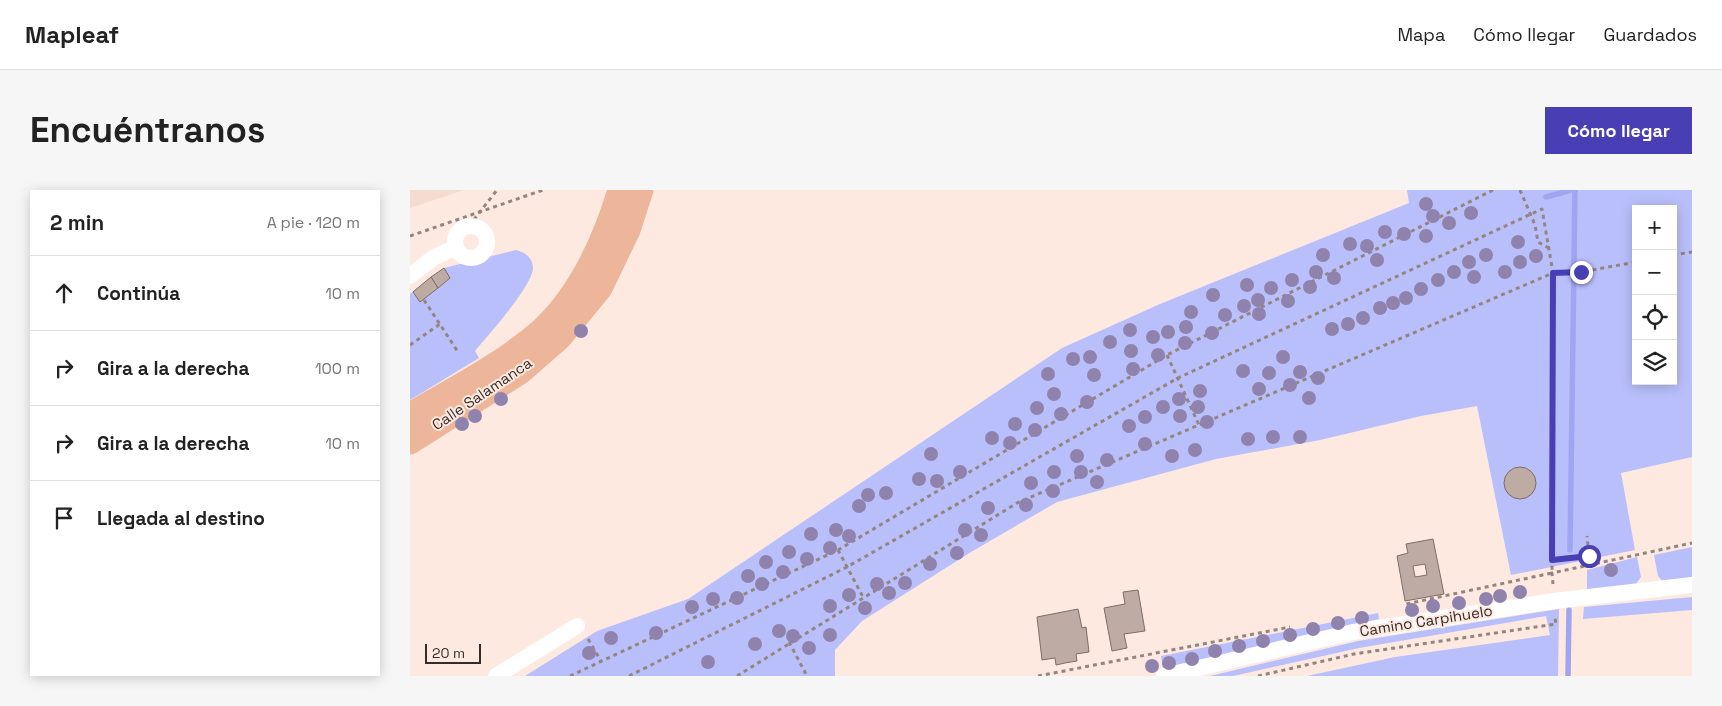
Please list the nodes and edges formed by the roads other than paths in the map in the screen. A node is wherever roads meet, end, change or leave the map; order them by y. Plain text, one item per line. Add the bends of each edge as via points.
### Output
1 (628, 198) edge
2 (456, 247) junction
3 (410, 276) edge
4 (410, 415) edge
5 (410, 442) edge
6 (1692, 586) edge
7 (580, 631) road end
8 (496, 676) edge
9 (1164, 676) edge

1 - 4 main road, Calle Salamanca via 580,283 541,330 508,356
1 - 5 main road, Calle Salamanca via 628,230 600,288 559,338 520,372
2 - 2 street via 457,234 473,219 484,232 487,243 483,253 473,258 463,255
2 - 3 street via 432,258
6 - 9 street, Camino Carpihuelo via 1554,601 1353,632
7 - 8 street

